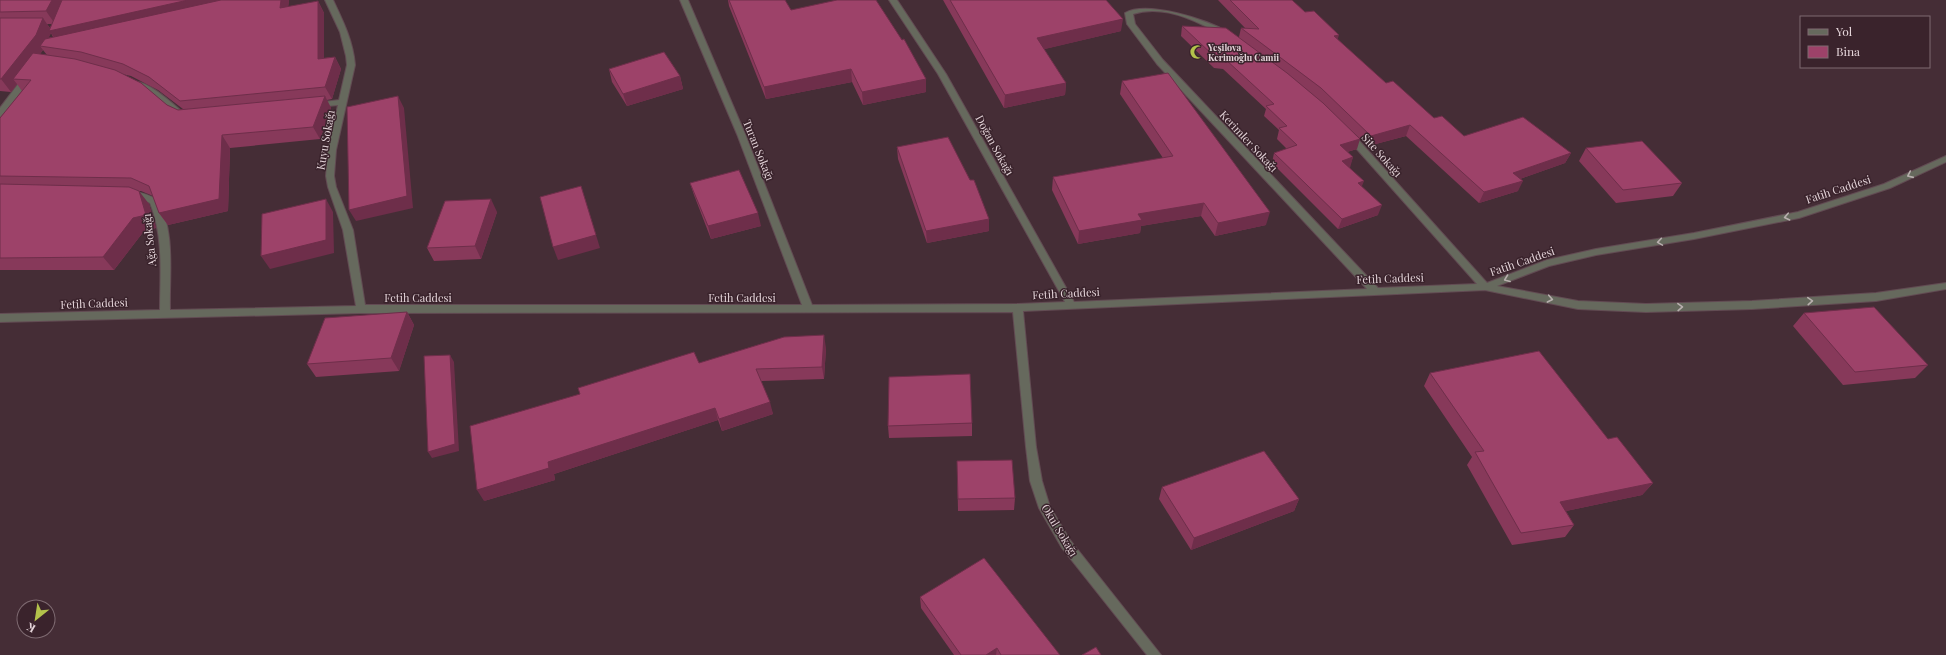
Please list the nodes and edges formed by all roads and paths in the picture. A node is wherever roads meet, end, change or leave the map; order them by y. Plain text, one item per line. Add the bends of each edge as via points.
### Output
1 (329, 0) edge
2 (684, 0) edge
3 (893, 0) edge
4 (1233, 39) edge
5 (35, 69) edge
6 (128, 79) edge
7 (344, 102) junction
8 (306, 106) edge
9 (0, 114) edge
10 (193, 118) edge
11 (1342, 127) edge
12 (1946, 159) edge
13 (122, 194) edge
14 (1946, 286) edge
15 (1484, 287) junction
16 (1375, 290) junction
17 (1071, 305) junction
18 (1018, 308) junction
19 (361, 309) junction
20 (810, 309) junction
21 (165, 313) junction
22 (0, 318) edge
23 (1155, 655) edge

1 - 7 street, Kuyu Sokağı via 350,53 350,71
2 - 20 street, Turan Sokağı via 741,134
3 - 17 street, Doğan Sokağı via 942,74
4 - 16 street, Kerimler Sokağı via 1188,9 1157,1 1144,2 1129,13 1131,24 1144,42 1188,92
5 - 9 street
6 - 10 street via 156,94 181,115
7 - 8 street
7 - 19 street, Kuyu Sokağı via 330,175 349,236
11 - 15 street, Site Sokağı
12 -> 15 street, Fatih Caddesi via 1880,188 1799,215 1547,263
13 - 21 street, Ağa Sokağı via 140,195 154,201 158,208 163,240
15 -> 14 street, Fatih Caddesi via 1578,305 1646,308 1752,305 1876,297
15 - 16 street, Fetih Caddesi
16 - 17 street, Fetih Caddesi
17 - 18 street, Fetih Caddesi
18 - 20 street, Fetih Caddesi
18 - 23 street, Okul Sokağı via 1031,447 1036,481 1045,508 1066,544
19 - 20 street, Fetih Caddesi
19 - 21 street, Fetih Caddesi
21 - 22 street, Fetih Caddesi

